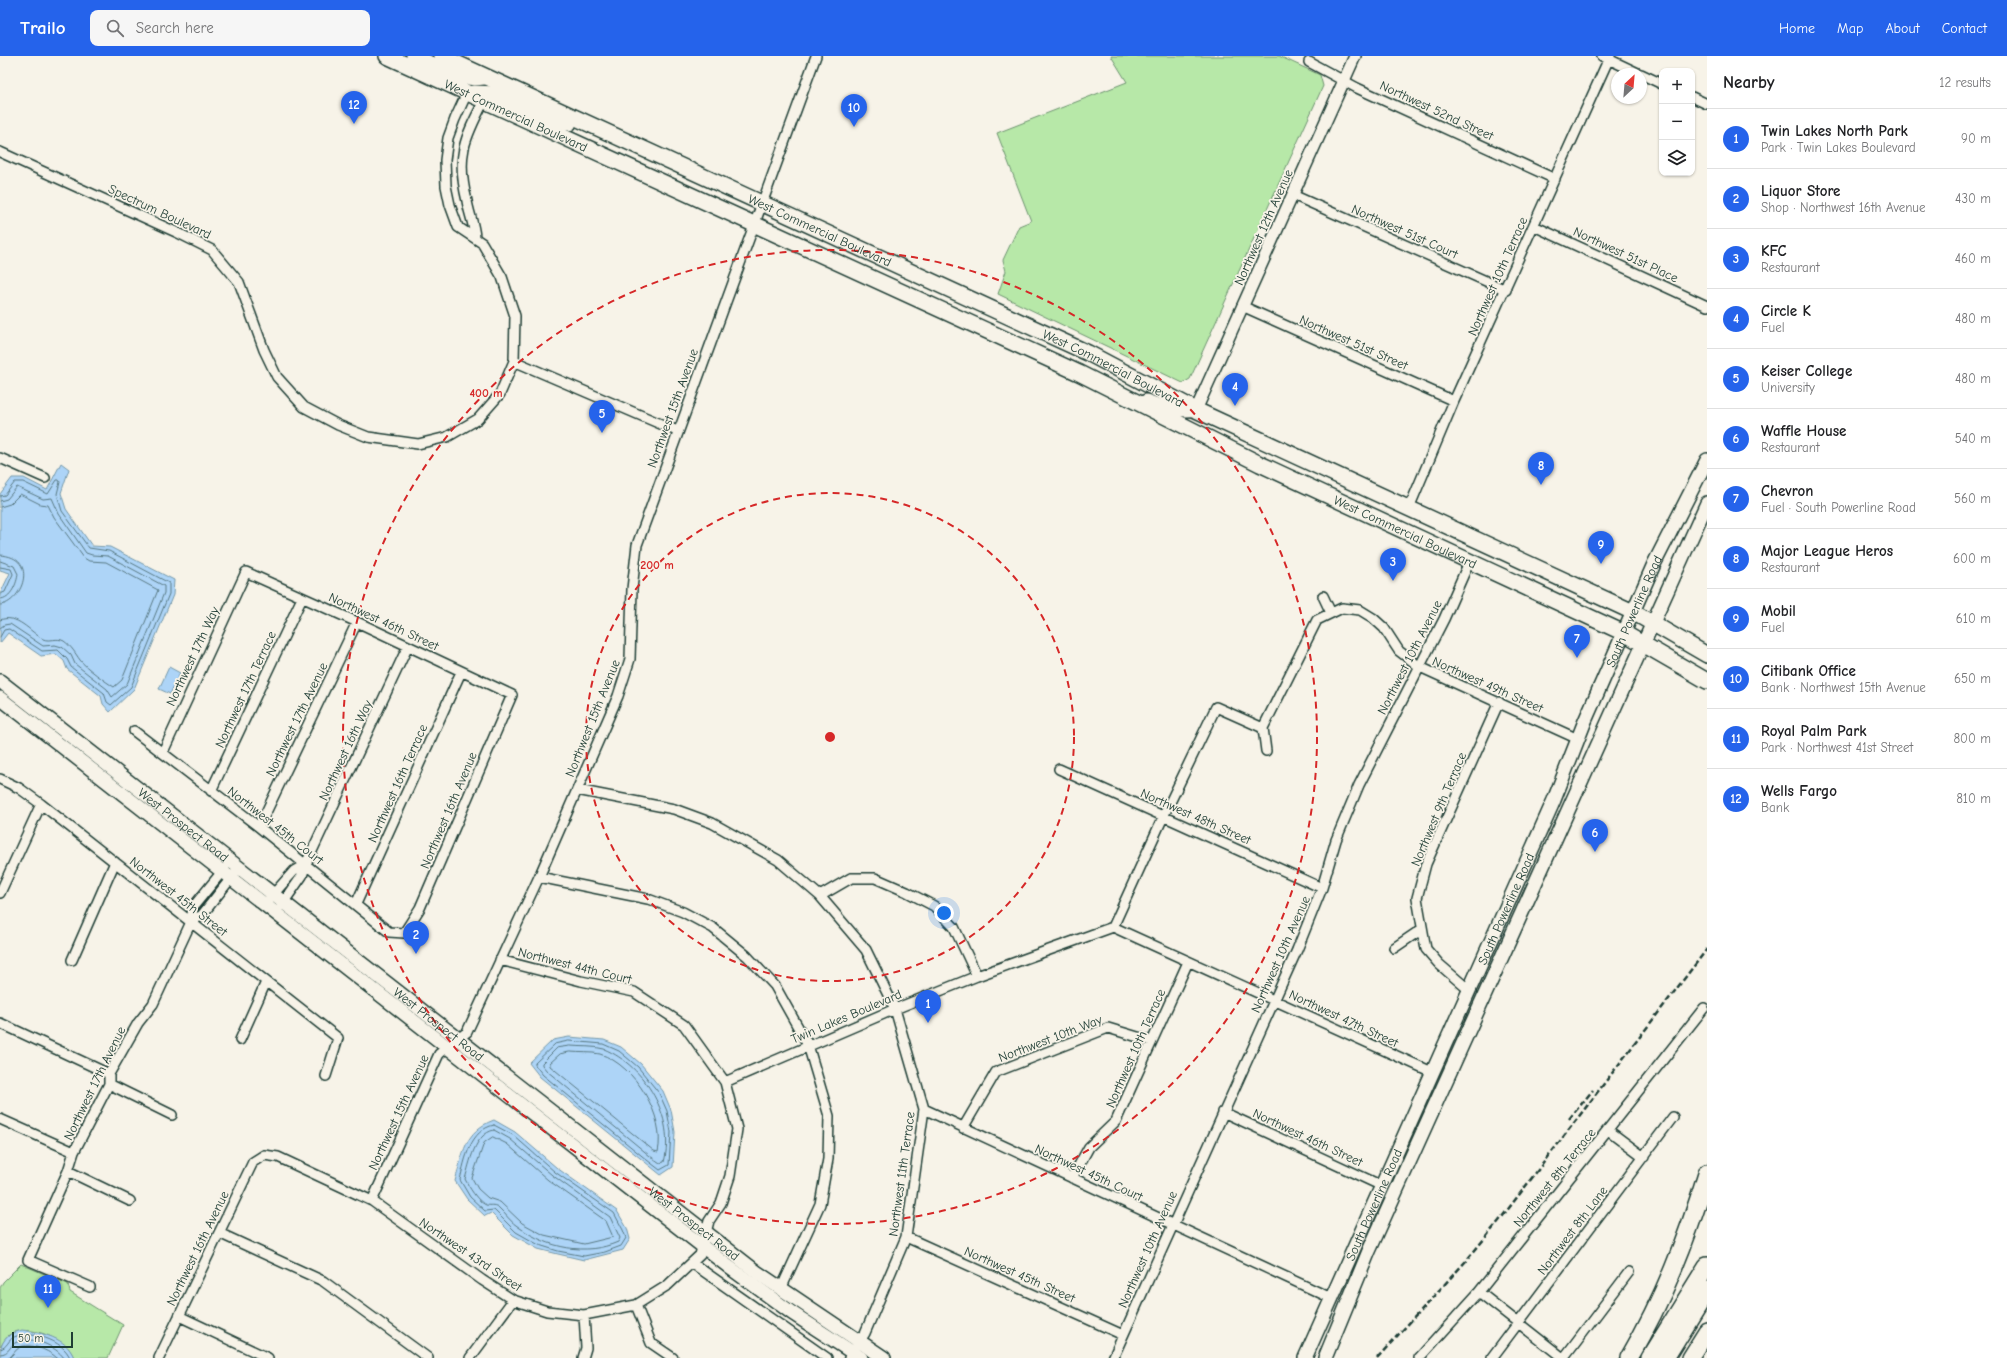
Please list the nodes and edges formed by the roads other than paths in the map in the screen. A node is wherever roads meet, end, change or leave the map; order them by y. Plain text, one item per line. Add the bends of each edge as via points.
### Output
1 (387, 56) edge
2 (414, 56) edge
3 (441, 56) edge
4 (816, 56) edge
5 (1355, 56) edge
6 (1607, 57) edge
7 (1309, 62) dead end
8 (1629, 68) edge
9 (486, 77) junction
10 (1647, 77) edge
11 (1344, 80) junction
12 (1659, 83) edge
13 (467, 93) junction
14 (1695, 98) edge
15 (484, 101) junction
16 (1707, 104) edge
17 (599, 129) junction
18 (0, 152) edge
19 (1555, 179) junction
20 (1293, 195) junction
21 (762, 203) junction
22 (754, 224) junction
23 (1534, 226) junction
24 (475, 237) junction
25 (1506, 290) junction
26 (1242, 306) junction
27 (1707, 306) edge
28 (514, 361) junction
29 (1102, 384) junction
30 (1454, 401) junction
31 (1196, 410) junction
32 (677, 431) junction
33 (1210, 439) junction
34 (0, 458) edge
35 (1707, 460) edge
36 (1339, 476) junction
37 (45, 478) dead end
38 (1707, 503) edge
39 (1409, 508) junction
40 (1470, 560) junction
41 (246, 572) joint
42 (1323, 596) dead end
43 (302, 598) junction
44 (1633, 612) junction
45 (1331, 613) junction
46 (357, 622) junction
47 (1652, 623) junction
48 (1624, 633) junction
49 (1643, 644) junction
50 (408, 646) junction
51 (1707, 655) edge
52 (1420, 667) junction
53 (461, 672) junction
54 (0, 681) edge
55 (1707, 681) edge
56 (512, 695) joint
57 (0, 698) edge
58 (1499, 702) junction
59 (1263, 728) junction
60 (134, 731) dead end
61 (1578, 739) junction
62 (1266, 751) dead end
63 (163, 752) junction
64 (1059, 769) dead end
65 (0, 780) edge
66 (577, 790) junction
67 (211, 791) junction
68 (41, 804) junction
69 (1164, 815) junction
70 (259, 827) junction
71 (115, 862) junction
72 (306, 864) junction
73 (235, 865) junction
74 (226, 875) junction
75 (539, 877) junction
76 (1322, 888) junction
77 (0, 892) edge
78 (820, 896) junction
79 (279, 899) junction
80 (356, 904) junction
81 (264, 905) junction
82 (276, 914) junction
83 (192, 922) junction
84 (1113, 927) junction
85 (1422, 929) junction
86 (404, 933) joint
87 (1394, 948) dead end
88 (72, 960) dead end
89 (500, 960) junction
90 (1188, 962) junction
91 (977, 976) junction
92 (266, 982) junction
93 (1469, 990) junction
94 (1274, 1000) junction
95 (1482, 1002) junction
96 (1704, 1008) dead end
97 (895, 1009) junction
98 (0, 1023) edge
99 (458, 1039) junction
100 (240, 1040) dead end
101 (1151, 1041) junction
102 (808, 1045) junction
103 (447, 1047) junction
104 (1432, 1072) junction
105 (109, 1074) junction
106 (326, 1076) dead end
107 (725, 1082) junction
108 (109, 1084) junction
109 (924, 1109) junction
110 (1223, 1112) junction
111 (172, 1115) dead end
112 (1673, 1117) dead end
113 (0, 1118) edge
114 (964, 1128) junction
115 (1608, 1130) junction
116 (74, 1152) junction
117 (264, 1155) joint
118 (1644, 1157) junction
119 (1392, 1164) junction
120 (68, 1171) junction
121 (1707, 1173) edge
122 (1072, 1178) junction
123 (1382, 1186) junction
124 (1395, 1193) junction
125 (372, 1201) junction
126 (130, 1202) dead end
127 (1388, 1209) junction
128 (1172, 1226) junction
129 (706, 1232) junction
130 (219, 1233) junction
131 (906, 1237) junction
132 (702, 1246) junction
133 (692, 1263) junction
134 (1707, 1266) edge
135 (1628, 1272) dead end
136 (90, 1287) dead end
137 (781, 1289) junction
138 (1707, 1290) edge
139 (1478, 1292) junction
140 (1331, 1298) junction
141 (513, 1300) junction
142 (636, 1305) junction
143 (584, 1315) junction
144 (179, 1316) junction
145 (1519, 1322) junction
146 (1707, 1332) edge
147 (1123, 1335) junction
148 (855, 1353) edge
149 (159, 1358) edge
150 (268, 1358) edge
151 (428, 1358) edge
152 (470, 1358) edge
153 (583, 1358) edge
154 (673, 1358) edge
155 (827, 1358) edge
156 (884, 1358) edge
157 (1113, 1358) edge
158 (1305, 1358) edge
159 (1325, 1358) edge
160 (1419, 1358) edge
161 (1492, 1358) edge
162 (1564, 1358) edge
163 (1629, 1358) edge
164 (1650, 1358) edge
165 (1665, 1358) edge
166 (1690, 1358) edge

1 - 13 highway, West Commercial Boulevard
2 - 9 highway via 459,77
3 - 9 highway, West Commercial Boulevard
4 - 21 street, Northwest 15th Avenue
5 - 11 street, Northwest 12th Avenue
6 - 8 street
6 - 19 street, Northwest 10th Terrace
7 - 11 street, Northwest 52nd Street
9 - 17 highway, West Commercial Boulevard
10 - 12 street
11 - 19 street, Northwest 52nd Street
11 - 20 street, Northwest 12th Avenue
13 - 15 highway, West Commercial Boulevard
13 - 17 highway via 496,94 553,119
13 - 24 street via 450,132 445,173 450,205 458,226
14 - 16 street
15 - 22 highway, West Commercial Boulevard
15 - 24 street via 467,137 461,171 474,222
17 - 21 highway, West Commercial Boulevard
18 - 28 street, Spectrum Boulevard via 178,232 212,250 239,282 264,350 277,377 304,407 338,425 368,437 418,444 447,437 478,419 500,394
19 - 23 street, Northwest 10th Terrace
20 - 25 street, Northwest 51st Court
20 - 26 street, Northwest 12th Avenue
21 - 22 street, Northwest 15th Avenue
21 - 31 highway, West Commercial Boulevard via 1088,353
22 - 29 highway, West Commercial Boulevard
22 - 32 street, Northwest 15th Avenue
23 - 25 street, Northwest 10th Terrace
23 - 27 street, Northwest 51st Place
24 - 28 street via 482,243 502,278 516,316
25 - 30 street, Northwest 10th Terrace
26 - 30 street, Northwest 51st Street
26 - 31 street, Northwest 12th Avenue
28 - 32 street
29 - 31 street, West Commercial Boulevard via 1171,409 1186,412
29 - 33 highway, West Commercial Boulevard
30 - 39 street, Northwest 10th Terrace
31 - 36 highway, West Commercial Boulevard
32 - 66 street, Northwest 15th Avenue via 637,545 632,588 630,659 618,696
33 - 36 highway via 1218,431 1223,431 1276,455
33 - 40 highway, West Commercial Boulevard
34 - 37 street
35 - 44 main road, South Powerline Road via 1668,534
36 - 39 highway, West Commercial Boulevard
38 - 47 main road, South Powerline Road
39 - 44 highway, West Commercial Boulevard
40 - 48 highway, West Commercial Boulevard
40 - 52 street, Northwest 10th Avenue
41 - 43 street, Northwest 46th Street
41 - 63 street, Northwest 17th Way
42 - 45 street
43 - 46 street, Northwest 46th Street
43 - 67 street, Northwest 17th Terrace
44 - 47 highway, West Commercial Boulevard
44 - 48 main road, South Powerline Road
45 - 52 street, Northwest 49th Street via 1342,608 1360,610 1384,628 1399,651
45 - 59 street, Northwest 49th Street via 1317,620
46 - 50 street, Northwest 46th Street
46 - 70 street, Northwest 17th Avenue
47 - 49 main road, South Powerline Road
47 - 51 highway, West Commercial Boulevard
48 - 49 highway, West Commercial Boulevard
48 - 61 main road, South Powerline Road
49 - 55 highway, West Commercial Boulevard
49 - 95 main road, South Powerline Road
50 - 53 street, Northwest 46th Street
50 - 72 street, Northwest 16th Way
52 - 58 street, Northwest 49th Street
52 - 76 street, Northwest 10th Avenue via 1359,785 1336,840
53 - 56 street, Northwest 46th Street
53 - 80 street, Northwest 16th Terrace
54 - 73 main road, West Prospect Road
56 - 86 street, Northwest 16th Avenue via 420,908
57 - 74 main road, West Prospect Road
58 - 61 street, Northwest 49th Street
58 - 85 street, Northwest 9th Terrace via 1426,864 1416,898
59 - 62 street
59 - 69 street via 1216,707
60 - 63 street, Northwest 45th Court
61 - 93 main road, South Powerline Road via 1554,800
63 - 67 street, Northwest 45th Court
64 - 69 street, Northwest 48th Street
65 - 68 street, Northwest 45th Street via 19,788
66 - 75 street, Northwest 15th Avenue
66 - 78 street via 674,809 712,823 778,860
67 - 70 street, Northwest 45th Court
68 - 71 street, Northwest 45th Street
68 - 77 street
69 - 76 street, Northwest 48th Street
69 - 84 street
70 - 72 street, Northwest 45th Court
71 - 83 street, Northwest 45th Street
71 - 88 street
72 - 79 street, Northwest 16th Way via 302,876
72 - 79 street, Northwest 16th Way via 294,871
72 - 80 street, Northwest 45th Court
73 - 74 street, Northwest 17th Avenue
73 - 79 main road, West Prospect Road
74 - 81 main road, West Prospect Road
74 - 83 street, Northwest 17th Avenue via 193,907
75 - 89 street, Northwest 15th Avenue
75 - 102 street via 648,899 683,912 713,928 747,956 775,986
76 - 94 street, Northwest 10th Avenue
78 - 91 street via 851,878 876,878 907,892 934,906 954,927
78 - 97 street via 866,950
79 - 81 street, Northwest 16th Way
79 - 82 street, Northwest 16th Way
79 - 99 main road, West Prospect Road
80 - 86 street, Northwest 45th Court via 389,932
81 - 82 main road, West Prospect Road
82 - 103 main road, West Prospect Road
83 - 92 street, Northwest 45th Street
83 - 105 street, Northwest 17th Avenue via 153,1004 138,1023
84 - 90 street, Northwest 47th Street
84 - 91 street, Twin Lakes Boulevard
85 - 87 street
85 - 93 street, Northwest 9th Terrace via 1426,949
89 - 99 street, Northwest 15th Avenue via 467,1032
89 - 107 street, Northwest 44th Court via 634,992 684,1025
90 - 94 street, Northwest 47th Street
90 - 101 street, Northwest 10th Terrace
91 - 97 street, Twin Lakes Boulevard
92 - 100 street
92 - 106 street, Northwest 45th Street via 338,1038
93 - 95 main road
93 - 104 main road, South Powerline Road
94 - 104 street, Northwest 47th Street
94 - 110 street, Northwest 10th Avenue
95 - 124 main road, South Powerline Road
96 - 115 street, Northwest 8th Terrace
97 - 102 street, Twin Lakes Boulevard
97 - 109 street, Northwest 11th Terrace
98 - 105 street
99 - 103 street, Northwest 15th Avenue
99 - 129 main road, West Prospect Road
101 - 114 street, Northwest 10th Way via 1108,1028 996,1072
101 - 122 street, Northwest 10th Terrace via 1116,1121 1089,1147
102 - 107 street, Twin Lakes Boulevard
102 - 137 street via 829,1116 828,1159 820,1204
103 - 125 street, Northwest 15th Avenue via 436,1059
103 - 132 main road, West Prospect Road
104 - 119 main road, South Powerline Road
105 - 108 street, Northwest 17th Avenue
107 - 129 street via 737,1129 730,1176 721,1203 709,1221
108 - 111 street
108 - 116 street, Northwest 17th Avenue
109 - 114 street, Northwest 45th Court
109 - 131 street, Northwest 11th Terrace
110 - 123 street, Northwest 46th Street
110 - 128 street, Northwest 10th Avenue
112 - 118 street, Northwest 8th Lane
113 - 116 street
114 - 122 street, Northwest 45th Court
115 - 118 street
115 - 139 street, Northwest 8th Terrace
116 - 120 street, Northwest 17th Avenue
117 - 125 street, Northwest 43rd Street via 278,1157
117 - 130 street, Northwest 16th Avenue via 253,1162
118 - 145 street, Northwest 8th Lane
119 - 123 main road, South Powerline Road
119 - 124 main road
120 - 126 street
120 - 136 street, Northwest 17th Avenue via 28,1260
121 - 163 highway via 1674,1270 1654,1314
122 - 128 street, Northwest 45th Court
123 - 127 main road
123 - 140 main road, South Powerline Road
124 - 127 main road, South Powerline Road
125 - 141 street, Northwest 43rd Street
127 - 159 main road, South Powerline Road
128 - 140 street, Northwest 45th Court
128 - 147 street, Northwest 10th Avenue
129 - 132 street
129 - 137 main road, West Prospect Road
130 - 144 street, Northwest 16th Avenue
130 - 151 street via 323,1281
131 - 147 street, Northwest 45th Street
131 - 148 street, Northwest 11th Terrace
132 - 133 street via 700,1255
132 - 148 main road, West Prospect Road via 773,1299
133 - 142 street via 668,1285
133 - 155 street
134 - 164 highway
135 - 162 street
137 - 148 main road, West Prospect Road
138 - 165 highway
139 - 145 street
139 - 160 street, Northwest 8th Terrace
140 - 158 main road, South Powerline Road
141 - 143 street, Northwest 43rd Street via 546,1311
141 - 152 street
142 - 143 street, Northwest 43rd Street
142 - 154 street via 651,1343
143 - 153 street via 586,1348
144 - 149 street, Northwest 16th Avenue
144 - 150 street
145 - 161 street, Northwest 8th Lane
145 - 162 street
146 - 166 highway
147 - 157 street, Northwest 10th Avenue
148 - 156 main road, West Prospect Road

